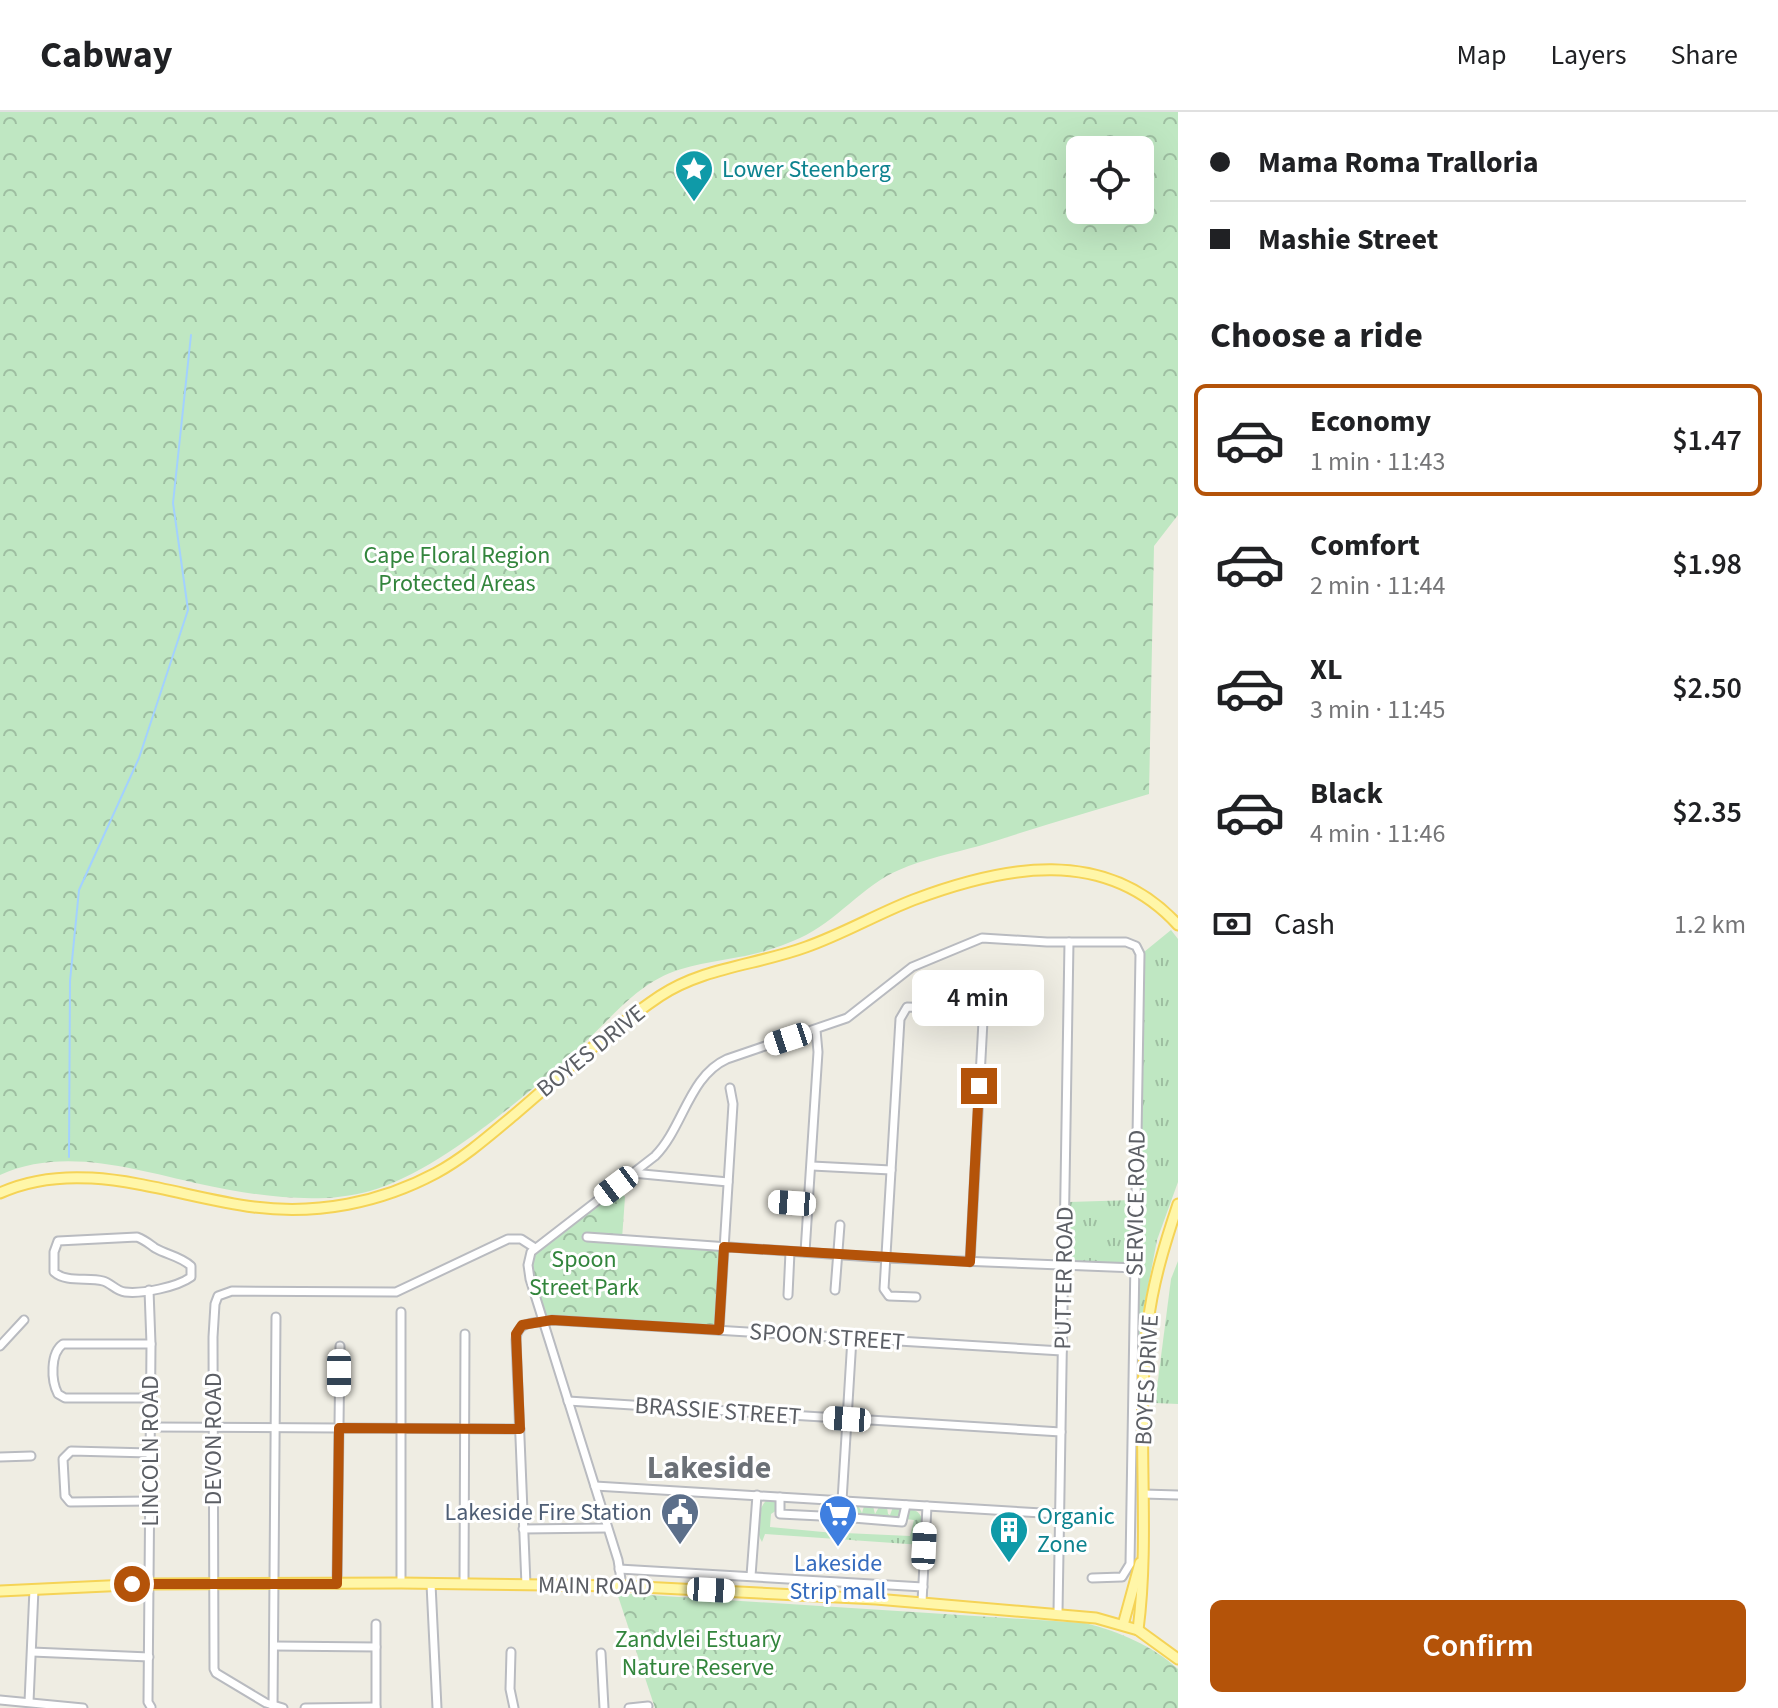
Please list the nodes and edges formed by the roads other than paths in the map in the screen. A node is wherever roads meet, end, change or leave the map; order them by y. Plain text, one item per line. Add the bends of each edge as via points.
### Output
1 (1178, 925) edge
2 (1069, 942) junction
3 (816, 1030) junction
4 (730, 1088) dead end
5 (812, 1166) junction
6 (891, 1170) junction
7 (632, 1173) junction
8 (728, 1182) junction
9 (0, 1193) edge
10 (776, 1202) dead end
11 (808, 1204) junction
12 (1178, 1204) edge
13 (840, 1225) dead end
14 (587, 1237) dead end
15 (724, 1247) junction
16 (535, 1248) junction
17 (790, 1252) junction
18 (805, 1252) junction
19 (838, 1255) junction
20 (885, 1258) junction
21 (970, 1262) junction
22 (1064, 1267) junction
23 (1136, 1268) junction
24 (149, 1290) junction
25 (835, 1290) dead end
26 (788, 1295) dead end
27 (916, 1297) dead end
28 (401, 1312) dead end
29 (276, 1317) dead end
30 (24, 1320) dead end
31 (543, 1322) junction
32 (719, 1330) junction
33 (465, 1334) dead end
34 (852, 1338) junction
35 (151, 1344) junction
36 (0, 1346) edge
37 (340, 1346) dead end
38 (1062, 1351) junction
39 (151, 1398) junction
40 (568, 1401) junction
41 (847, 1419) junction
42 (151, 1427) junction
43 (212, 1427) junction
44 (276, 1427) junction
45 (339, 1428) junction
46 (402, 1428) junction
47 (465, 1428) junction
48 (520, 1429) junction
49 (1061, 1432) junction
50 (150, 1453) junction
51 (31, 1456) dead end
52 (0, 1457) edge
53 (595, 1486) junction
54 (1143, 1494) junction
55 (757, 1495) junction
56 (1178, 1495) edge
57 (780, 1497) junction
58 (150, 1501) junction
59 (842, 1501) junction
60 (906, 1505) junction
61 (927, 1506) junction
62 (841, 1514) junction
63 (1059, 1514) junction
64 (607, 1528) junction
65 (523, 1529) junction
66 (1130, 1553) junction
67 (1142, 1556) junction
68 (619, 1569) junction
69 (682, 1572) junction
70 (751, 1576) junction
71 (1092, 1578) dead end
72 (401, 1583) junction
73 (149, 1584) junction
74 (212, 1584) junction
75 (275, 1584) junction
76 (337, 1584) junction
77 (431, 1584) junction
78 (464, 1584) junction
79 (526, 1585) junction
80 (622, 1586) junction
81 (923, 1587) junction
82 (34, 1589) junction
83 (681, 1589) junction
84 (0, 1591) edge
85 (922, 1602) junction
86 (1058, 1613) junction
87 (376, 1624) dead end
88 (1123, 1625) junction
89 (1138, 1630) junction
90 (274, 1646) junction
91 (376, 1647) junction
92 (32, 1652) junction
93 (511, 1652) dead end
94 (601, 1653) dead end
95 (149, 1657) junction
96 (1178, 1659) edge
97 (0, 1700) edge
98 (29, 1702) junction
99 (648, 1706) edge
100 (151, 1707) edge
101 (273, 1707) edge
102 (83, 1708) edge
103 (283, 1708) edge
104 (305, 1708) edge
105 (376, 1708) edge
106 (437, 1708) edge
107 (514, 1708) edge
108 (604, 1708) edge
109 (629, 1708) edge

1 - 9 main road, BOYES DRIVE via 1153,902 1099,876 1048,869 1004,873 913,900 783,955 681,983 627,1019 450,1164 376,1198 333,1207 279,1209 82,1177 44,1179
2 - 3 street via 976,940 912,967 854,1014
2 - 22 street, PUTTER ROAD
2 - 23 street, SERVICE ROAD via 1126,942 1139,949
3 - 5 street
3 - 7 street via 710,1068 660,1151
4 - 8 street
5 - 6 street
5 - 11 street
6 - 20 street
6 - 21 street via 903,1010 971,1009 983,1021
7 - 8 street
7 - 16 street
8 - 15 street
10 - 11 street
11 - 18 street
12 - 54 main road, BOYES DRIVE via 1148,1325
13 - 19 street
14 - 15 street
15 - 17 street
15 - 32 street
16 - 31 street via 528,1268
16 - 43 street, DEVON ROAD via 521,1239 508,1239 396,1292 232,1291 218,1296
17 - 18 street
17 - 26 street
18 - 19 street
19 - 20 street
19 - 25 street
20 - 21 street
20 - 27 street via 886,1294
21 - 22 street
22 - 23 street
22 - 38 street, PUTTER ROAD
23 - 66 street, SERVICE ROAD
24 - 24 street via 189,1279 191,1266 137,1237 62,1239 56,1244 57,1276 103,1281 123,1292
24 - 35 street, LINCOLN ROAD
28 - 46 street
29 - 44 street
30 - 36 street
31 - 32 street, SPOON STREET
31 - 40 street
31 - 48 street via 522,1325 516,1334
32 - 34 street, SPOON STREET
33 - 47 street
34 - 38 street, SPOON STREET
34 - 41 street
35 - 39 street, LINCOLN ROAD
35 - 39 street via 63,1344 56,1349 54,1383 65,1398
37 - 45 street
38 - 49 street, PUTTER ROAD
39 - 42 street, LINCOLN ROAD
40 - 41 street, BRASSIE STREET
40 - 53 street
41 - 49 street, BRASSIE STREET
41 - 59 street
42 - 43 street
42 - 50 street, LINCOLN ROAD
43 - 44 street
43 - 74 street, DEVON ROAD
44 - 45 street
44 - 75 street
45 - 46 street
45 - 76 street
46 - 47 street
46 - 72 street
47 - 48 street
47 - 78 street
48 - 65 street
49 - 63 street, PUTTER ROAD
50 - 58 street, LINCOLN ROAD
50 - 58 street via 71,1451 63,1459 67,1501
51 - 52 street
53 - 55 street
53 - 64 street
54 - 56 street
54 - 67 main road, BOYES DRIVE
55 - 57 street
55 - 70 street
57 - 59 street
57 - 62 street via 780,1514
58 - 73 street, LINCOLN ROAD
59 - 60 street
59 - 62 street
60 - 61 street
60 - 62 street via 902,1522
61 - 63 street
61 - 81 street
63 - 86 street, PUTTER ROAD
64 - 65 street
64 - 68 street
65 - 79 street
66 - 67 street
66 - 71 street via 1130,1567 1122,1577
67 - 88 main road, BOYES DRIVE
67 - 89 main road, BOYES DRIVE
68 - 69 street
68 - 80 street
69 - 70 street
69 - 83 street
70 - 81 street
72 - 76 main road, MAIN ROAD
72 - 77 main road, MAIN ROAD
73 - 74 main road, MAIN ROAD
73 - 82 main road, MAIN ROAD
73 - 95 street, LINCOLN ROAD
74 - 75 main road, MAIN ROAD
74 - 101 street, DEVON ROAD via 214,1670
75 - 76 main road, MAIN ROAD
75 - 90 street
77 - 78 main road, MAIN ROAD
77 - 106 street
78 - 79 main road, MAIN ROAD
79 - 80 main road, MAIN ROAD
80 - 83 main road, MAIN ROAD
81 - 85 street
82 - 84 main road, MAIN ROAD
82 - 92 street
83 - 85 main road, MAIN ROAD
85 - 86 main road, MAIN ROAD
86 - 88 main road, MAIN ROAD
87 - 91 street
88 - 89 main road, MAIN ROAD
89 - 96 main road, MAIN ROAD
90 - 91 street
90 - 101 street
91 - 105 street
92 - 95 street
92 - 98 street
93 - 107 street
94 - 108 street
95 - 100 street, LINCOLN ROAD
97 - 98 street
98 - 102 street
99 - 109 street
101 - 103 street
104 - 105 street

